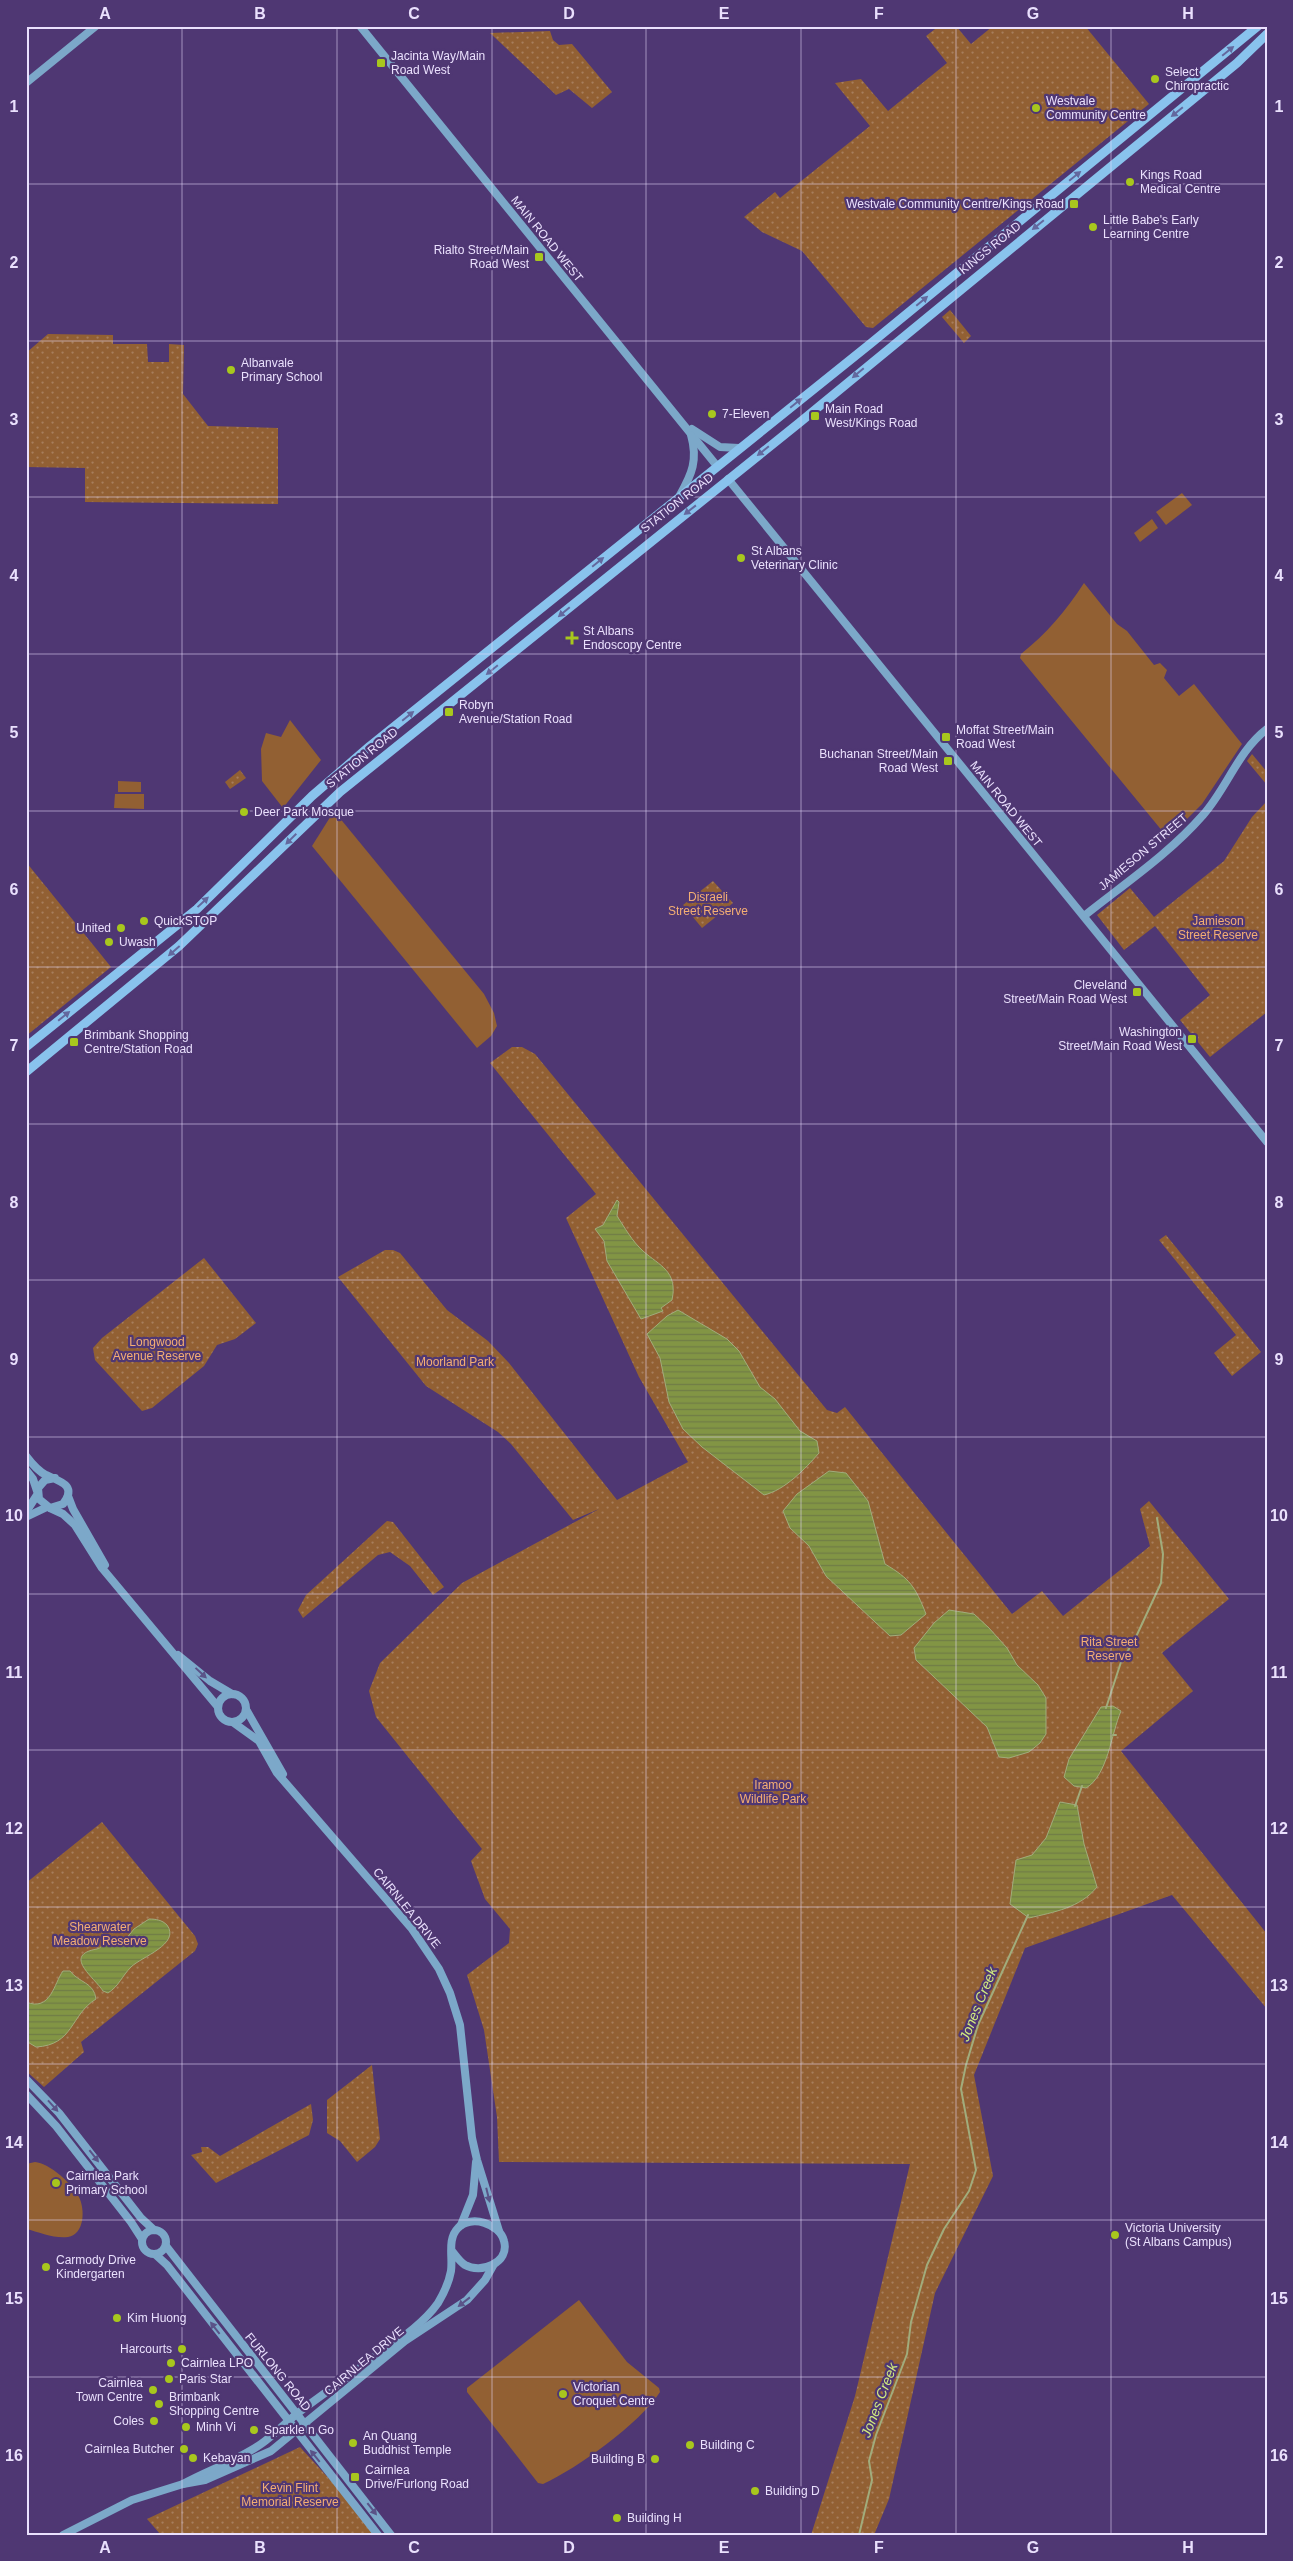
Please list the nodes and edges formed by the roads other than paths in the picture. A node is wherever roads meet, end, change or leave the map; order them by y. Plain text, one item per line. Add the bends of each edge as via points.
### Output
1 (96, 26) edge
2 (360, 26) edge
3 (1258, 26) edge
4 (1267, 34) edge
5 (26, 83) edge
6 (1186, 85) junction
7 (1196, 96) junction
8 (1043, 203) junction
9 (1052, 214) junction
10 (870, 344) junction
11 (880, 355) junction
12 (680, 420) junction
13 (690, 433) junction
14 (739, 448) junction
15 (717, 466) junction
16 (728, 479) junction
17 (679, 496) junction
18 (519, 625) junction
19 (530, 640) junction
20 (1267, 729) edge
21 (1084, 916) junction
22 (26, 1047) edge
23 (26, 1072) edge
24 (1267, 1142) edge
25 (26, 1456) edge
26 (26, 1470) edge
27 (55, 1478) junction
28 (37, 1494) junction
29 (68, 1496) junction
30 (48, 1508) junction
31 (26, 1512) edge
32 (26, 1517) edge
33 (113, 1578) junction
34 (172, 1651) junction
35 (232, 1694) junction
36 (218, 1707) junction
37 (247, 1711) junction
38 (234, 1722) junction
39 (287, 1782) junction
40 (26, 2079) edge
41 (26, 2094) edge
42 (477, 2160) junction
43 (461, 2225) junction
44 (154, 2230) junction
45 (499, 2231) junction
46 (142, 2239) junction
47 (166, 2246) junction
48 (452, 2251) junction
49 (156, 2255) junction
50 (494, 2264) junction
51 (205, 2298) junction
52 (203, 2312) junction
53 (297, 2413) junction
54 (288, 2422) junction
55 (306, 2424) junction
56 (296, 2432) junction
57 (183, 2484) junction
58 (63, 2535) edge
59 (378, 2535) edge
60 (391, 2535) edge

1 - 5 street
2 - 12 street, MAIN ROAD WEST
6 -> 3 main road, KINGS ROAD
4 - 7 main road, KINGS ROAD
6 - 7 main road
8 -> 6 main road, KINGS ROAD
7 -> 9 main road, KINGS ROAD
8 - 9 main road
10 -> 8 main road, KINGS ROAD
9 -> 11 main road, KINGS ROAD
10 - 11 main road
14 -> 10 main road, KINGS ROAD
11 -> 16 main road, KINGS ROAD
12 - 13 street, MAIN ROAD WEST
12 - 14 street via 714,444
13 - 15 street, MAIN ROAD WEST
13 - 17 street via 694,466
14 - 15 main road, KINGS ROAD
15 - 16 main road
15 - 17 main road, STATION ROAD
16 -> 19 main road, STATION ROAD
16 - 21 street, MAIN ROAD WEST
18 -> 17 main road, STATION ROAD
18 - 19 main road
22 -> 18 main road, STATION ROAD via 197,909 319,789
19 -> 23 main road, STATION ROAD via 338,794 179,946
20 - 21 street, JAMIESON STREET via 1247,748 1220,793 1196,822
21 - 24 street, MAIN ROAD WEST
25 - 27 street via 41,1471
26 - 28 street via 33,1479
27 - 28 street via 41,1483
27 - 29 street via 65,1483
28 - 30 street
28 - 31 street
29 - 30 street via 63,1504
29 - 33 street
30 - 32 street
30 - 33 street via 63,1514 75,1525 102,1568
33 - 34 street
34 -> 35 street
34 - 36 street
35 - 36 street via 221,1699
35 - 37 street via 243,1698
36 - 38 street via 221,1717
37 - 38 street via 242,1719
37 - 39 street, CAIRNLEA DRIVE
38 - 39 street, CAIRNLEA DRIVE via 258,1741 271,1764
39 - 42 street, CAIRNLEA DRIVE via 412,1929 440,1969 460,2025
40 -> 44 street via 59,2113 141,2218
41 - 46 street via 56,2126
42 - 43 street, CAIRNLEA DRIVE via 473,2195
42 -> 45 street, CAIRNLEA DRIVE
43 - 45 street via 477,2222
43 - 48 street via 452,2236
44 - 46 street via 147,2232
44 - 47 street via 164,2234
45 - 50 street via 504,2240 504,2250
46 - 49 street via 144,2250
47 - 49 street
47 - 51 street, FURLONG ROAD
48 - 50 street via 473,2268
48 - 53 street, CAIRNLEA DRIVE via 447,2286 427,2316
49 - 52 street, FURLONG ROAD
50 -> 55 street, CAIRNLEA DRIVE via 472,2296 405,2341
51 - 52 street
51 - 53 street, FURLONG ROAD
54 -> 52 street, FURLONG ROAD
53 - 54 street, CAIRNLEA DRIVE
53 - 55 street, FURLONG ROAD
54 - 56 street, FURLONG ROAD
54 - 57 street, CAIRNLEA DRIVE via 259,2445
55 - 56 street, CAIRNLEA DRIVE
55 -> 60 street, FURLONG ROAD
56 - 57 street, CAIRNLEA DRIVE via 259,2458 205,2480
59 -> 56 street, FURLONG ROAD
57 - 58 street, CAIRNLEA DRIVE via 132,2500

